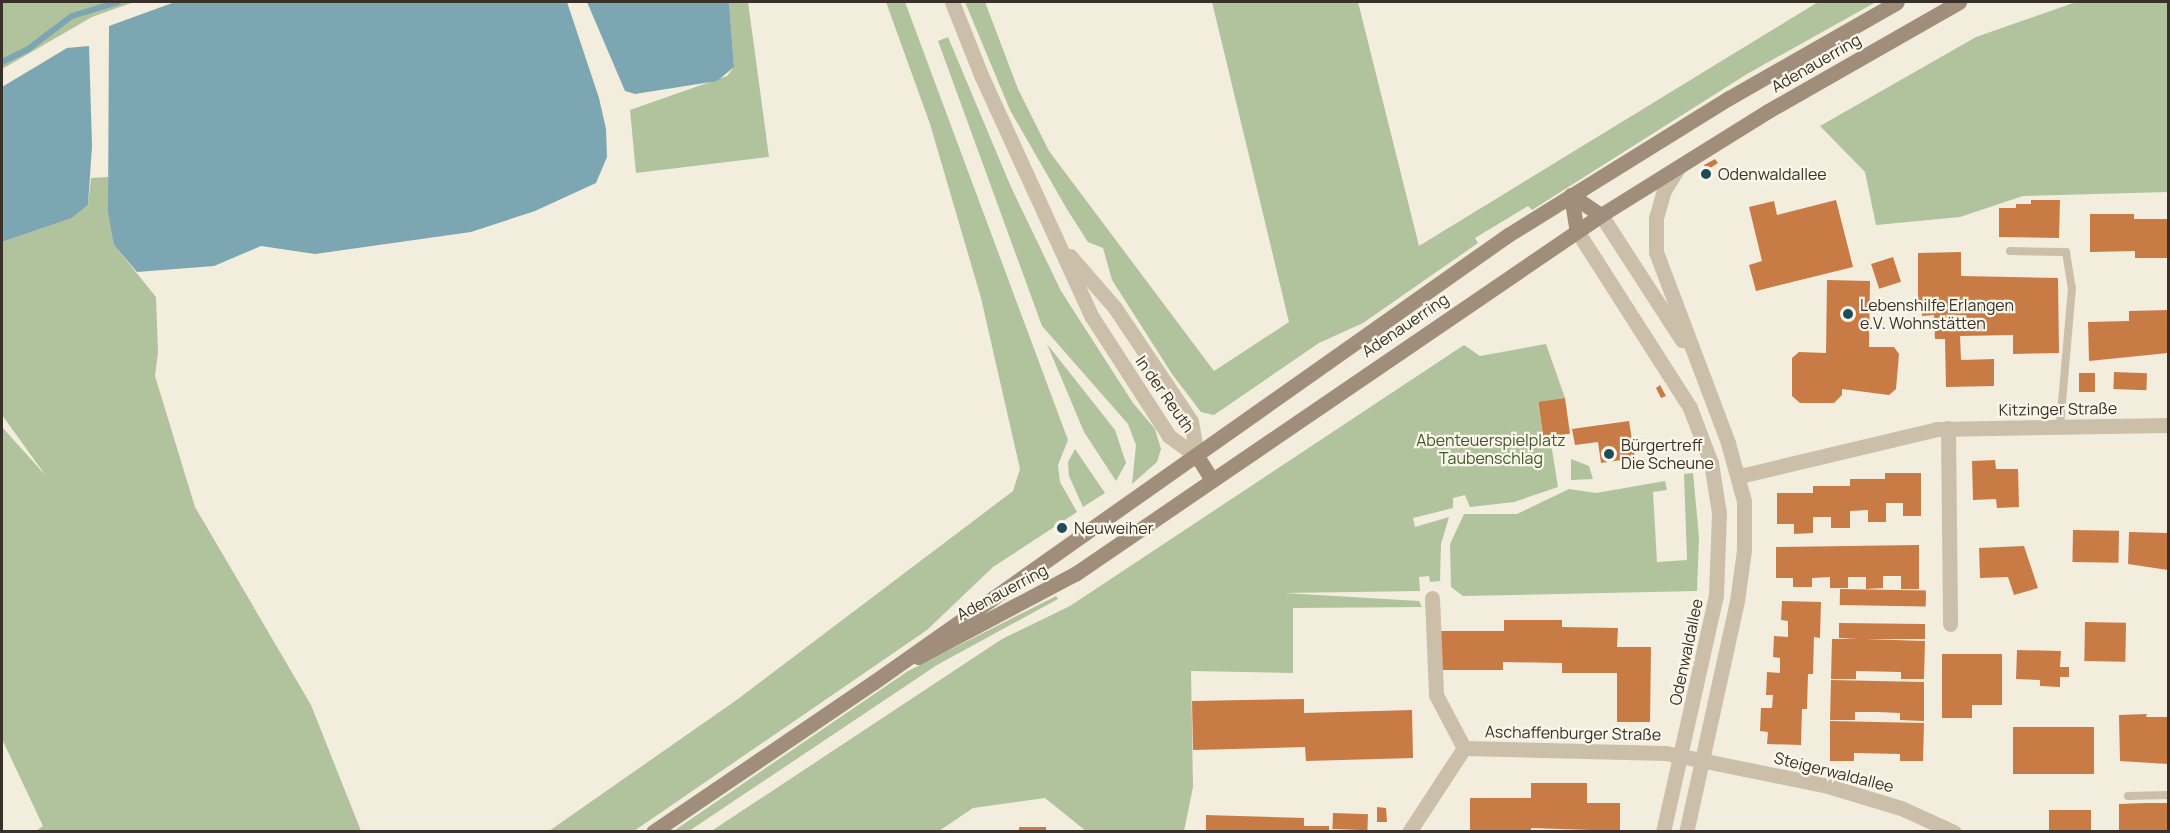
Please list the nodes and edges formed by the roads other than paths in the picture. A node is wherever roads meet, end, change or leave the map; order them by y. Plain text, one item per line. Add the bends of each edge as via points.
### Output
1 (952, 2) edge
2 (1897, 2) edge
3 (1959, 2) edge
4 (1678, 168) junction
5 (1571, 195) junction
6 (1601, 215) junction
7 (1577, 231) junction
8 (2010, 251) dead end
9 (1065, 252) junction
10 (1700, 368) junction
11 (2169, 425) edge
12 (2060, 426) junction
13 (1948, 428) junction
14 (1197, 456) junction
15 (1740, 476) junction
16 (1212, 480) junction
17 (1432, 598) dead end
18 (1950, 624) dead end
19 (874, 682) junction
20 (1464, 748) junction
21 (1680, 756) junction
22 (1700, 759) junction
23 (2169, 795) edge
24 (2128, 796) dead end
25 (653, 831) edge
26 (1409, 831) edge
27 (1663, 831) edge
28 (1686, 831) edge
29 (1954, 831) edge

1 - 9 street, In der Reuth via 981,75
2 - 5 main road, Adenauerring
3 - 4 main road, Adenauerring
4 - 6 main road, Adenauerring
4 - 10 street via 1664,190 1656,218 1656,252
5 - 6 main road
5 - 7 main road
5 - 14 main road, Adenauerring via 1459,268
6 - 7 main road, Adenauerring
6 - 10 street
7 - 16 main road, Adenauerring
7 - 21 street, Odenwaldallee via 1690,408 1716,488 1720,561 1716,595
8 - 12 lane via 2066,252 2072,288
9 - 14 street, In der Reuth via 1115,308 1191,421
9 - 14 street, In der Reuth via 1092,317 1168,436
10 - 15 street
11 - 12 street, Kitzinger Straße
12 - 13 street, Kitzinger Straße
13 - 15 street, Kitzinger Straße
13 - 18 street
14 - 16 main road
14 - 19 main road, Adenauerring via 1074,538
15 - 22 street via 1744,550 1737,601
16 - 19 main road, Adenauerring via 1075,574
17 - 20 street, Aschaffenburger Straße via 1436,695
19 - 25 main road, Adenauerring
20 - 21 street, Aschaffenburger Straße
20 - 26 street, Aschaffenburger Straße
21 - 22 street
21 - 27 street, Odenwaldallee
22 - 28 street
22 - 29 street, Steigerwaldallee via 1828,786 1901,808
23 - 24 lane

